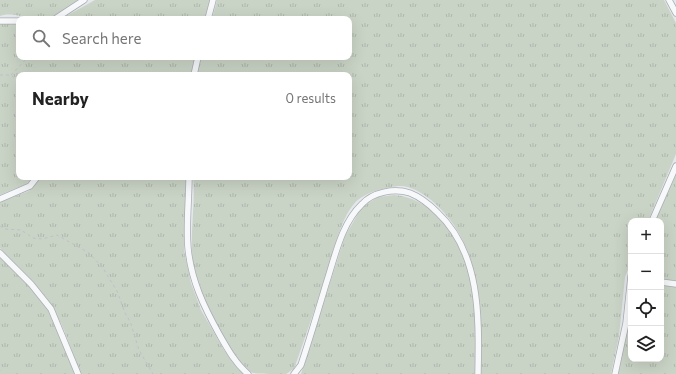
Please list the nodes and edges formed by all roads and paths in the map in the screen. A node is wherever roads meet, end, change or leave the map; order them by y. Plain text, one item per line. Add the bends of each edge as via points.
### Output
1 (84, 0) edge
2 (213, 0) edge
3 (669, 0) edge
4 (676, 13) edge
5 (60, 16) edge
6 (209, 16) edge
7 (0, 21) edge
8 (16, 21) edge
9 (25, 60) edge
10 (197, 60) edge
11 (195, 72) edge
12 (0, 75) edge
13 (11, 75) junction
14 (16, 79) edge
15 (676, 166) edge
16 (35, 180) edge
17 (189, 180) edge
18 (0, 199) edge
19 (653, 218) edge
20 (0, 226) edge
21 (0, 253) edge
22 (664, 282) edge
23 (676, 284) edge
24 (628, 310) edge
25 (78, 374) edge
26 (153, 374) edge
27 (248, 374) edge
28 (294, 374) edge
29 (478, 374) edge
30 (615, 374) edge

1 - 5 street
2 - 6 street
3 - 4 street
7 - 8 street
9 - 13 path
10 - 11 street
12 - 13 path
13 - 14 path
15 - 19 street
16 - 18 street via 30,186
17 - 27 street via 188,247 197,289 206,311 232,356
20 - 26 path via 5,229 18,229 33,238 42,239 57,235 89,253 99,262 117,291 139,350
21 - 25 street via 31,284 51,309
22 - 23 street
24 - 30 street
28 - 29 street via 301,365 350,218 362,203 371,197 397,190 417,196 430,205 446,220 460,242 477,300

